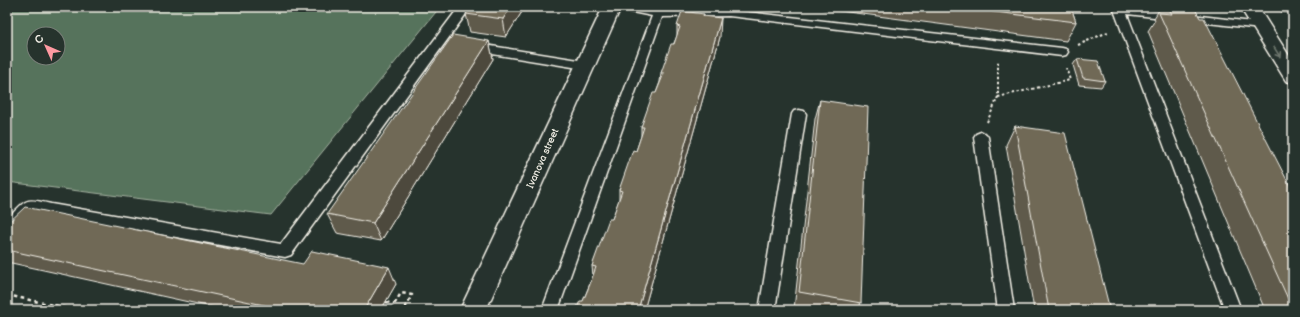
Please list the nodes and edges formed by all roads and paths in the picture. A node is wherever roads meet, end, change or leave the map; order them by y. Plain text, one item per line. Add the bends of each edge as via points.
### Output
1 (465, 7) edge
2 (612, 7) edge
3 (621, 7) edge
4 (1249, 7) edge
5 (1288, 7) edge
6 (1293, 8) edge
7 (1143, 10) edge
8 (658, 14) junction
9 (1125, 25) junction
10 (1261, 26) junction
11 (439, 42) junction
12 (998, 45) junction
13 (1063, 57) junction
14 (585, 64) junction
15 (1293, 77) edge
16 (998, 97) junction
17 (800, 114) dead end
18 (981, 137) joint
19 (7, 228) edge
20 (7, 295) edge
21 (386, 302) dead end
22 (394, 304) junction
23 (74, 310) edge
24 (391, 310) edge
25 (404, 310) edge
26 (473, 310) edge
27 (550, 310) edge
28 (767, 310) edge
29 (1006, 310) edge
30 (1233, 310) edge

1 - 11 lane
2 - 14 street, Ivanova street
3 - 8 lane
4 - 10 street
5 - 6 street
7 - 9 lane via 1120,10
7 - 10 lane
8 - 12 lane via 729,13
8 - 27 lane
9 - 13 path
9 - 30 lane
10 -> 15 street
11 - 14 lane
11 - 19 lane via 285,252 31,205
12 - 13 lane
12 - 16 path
13 - 16 path via 1070,80
14 - 26 street, Ivanova street
16 - 18 path
17 - 28 lane
18 - 29 lane
20 - 23 path
21 - 22 path
22 - 24 path
22 - 25 path via 401,293 412,295

